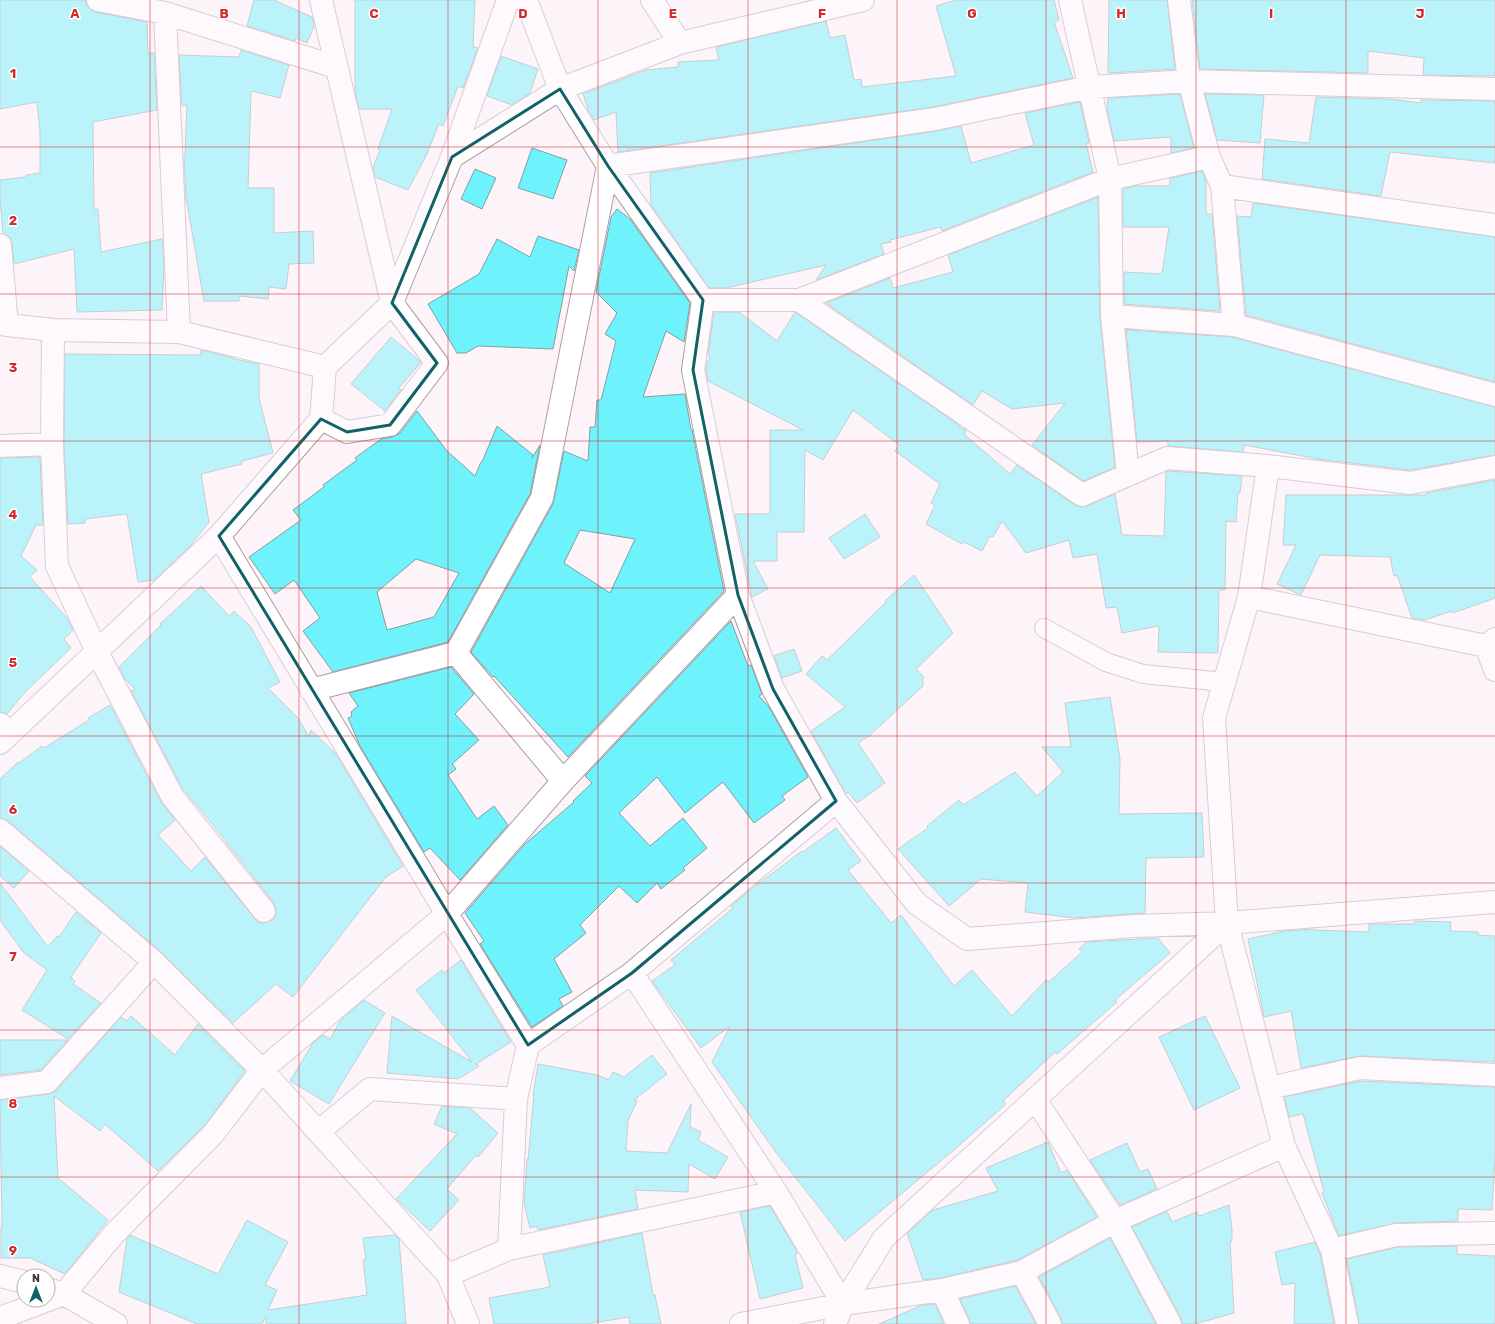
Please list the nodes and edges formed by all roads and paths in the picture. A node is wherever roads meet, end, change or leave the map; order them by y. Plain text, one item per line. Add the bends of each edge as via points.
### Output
1 (98, 0) edge
2 (321, 0) edge
3 (508, 0) edge
4 (526, 0) edge
5 (652, 0) edge
6 (863, 0) edge
7 (1070, 0) edge
8 (1179, 0) edge
9 (165, 13) junction
10 (680, 43) junction
11 (336, 67) junction
12 (1190, 81) junction
13 (1090, 87) junction
14 (560, 89) junction
15 (1495, 89) edge
16 (452, 157) junction
17 (1209, 157) junction
18 (608, 166) junction
19 (1110, 179) junction
20 (1222, 186) junction
21 (1495, 225) edge
22 (0, 245) edge
23 (703, 300) junction
24 (799, 300) junction
25 (392, 303) junction
26 (1112, 316) junction
27 (4, 324) edge
28 (1234, 325) junction
29 (52, 330) junction
30 (179, 332) junction
31 (326, 367) junction
32 (1495, 395) edge
33 (321, 419) junction
34 (52, 444) junction
35 (0, 446) edge
36 (1268, 466) junction
37 (1495, 467) edge
38 (1128, 475) junction
39 (219, 536) junction
40 (738, 594) junction
41 (1250, 597) junction
42 (1044, 628) dead end
43 (1490, 643) edge
44 (97, 652) junction
45 (456, 653) junction
46 (1495, 670) edge
47 (1224, 682) junction
48 (311, 690) junction
49 (3, 733) edge
50 (563, 781) junction
51 (836, 800) junction
52 (0, 830) edge
53 (1495, 902) edge
54 (264, 911) dead end
55 (447, 914) junction
56 (1228, 923) junction
57 (154, 962) junction
58 (632, 973) junction
59 (528, 1045) junction
60 (262, 1070) junction
61 (1495, 1075) edge
62 (0, 1088) edge
63 (1269, 1088) junction
64 (516, 1099) junction
65 (1035, 1099) junction
66 (318, 1132) junction
67 (1284, 1146) junction
68 (776, 1192) junction
69 (1115, 1221) junction
70 (1495, 1233) edge
71 (509, 1249) junction
72 (1332, 1250) junction
73 (1022, 1272) junction
74 (448, 1275) junction
75 (0, 1276) edge
76 (16, 1280) edge
77 (942, 1290) junction
78 (56, 1292) edge
79 (56, 1298) edge
80 (843, 1304) junction
81 (24, 1308) edge
82 (0, 1318) edge
83 (115, 1324) edge
84 (468, 1324) edge
85 (741, 1324) edge
86 (835, 1324) edge
87 (958, 1324) edge
88 (1050, 1324) edge
89 (1170, 1324) edge
90 (1347, 1324) edge

1 - 9 street
2 - 11 street
3 - 16 street
4 - 14 street
5 - 10 street
6 - 10 street
7 - 13 street
8 - 12 street
9 - 11 street
9 - 30 street
10 - 14 street
11 - 25 street
12 - 13 street
12 - 15 street
12 - 17 street
13 - 18 street via 935,119
13 - 19 street
14 - 16 street
14 - 18 street
16 - 25 street
17 - 19 street
17 - 20 street
18 - 23 street
18 - 45 street via 542,498
19 - 24 street
19 - 26 street
20 - 21 street
20 - 28 street
22 - 27 street
23 - 24 street
23 - 40 street via 693,370
24 - 38 street via 1082,495
25 - 31 street
25 - 33 street via 437,363 390,425 347,432
26 - 28 street
26 - 38 street
27 - 29 street
28 - 32 street
29 - 30 street
29 - 34 street
30 - 31 street
31 - 33 street
33 - 39 street
34 - 35 street
34 - 44 street via 57,566
36 - 37 street via 1410,483
36 - 38 street via 1167,458
36 - 41 street
39 - 44 street
39 - 48 street
40 - 50 street
40 - 51 street via 773,689
41 - 43 street
41 - 47 street
42 - 47 lane via 1106,662 1143,674
43 - 46 street
44 - 49 street
44 - 54 street via 172,796
45 - 48 street
45 - 50 street
47 - 56 street via 1214,718
48 - 55 street
50 - 55 street
51 - 56 street via 917,904 967,940 1134,926
51 - 58 street
52 - 57 street
53 - 56 street
55 - 59 street
55 - 60 street
56 - 63 street
56 - 65 street
57 - 60 street
57 - 62 street via 47,1082
58 - 59 street
58 - 68 street
59 - 64 street
60 - 66 street
60 - 78 street via 214,1133
61 - 63 street via 1360,1068
63 - 67 street
64 - 66 street via 370,1089
64 - 71 street
65 - 69 street
65 - 80 street via 884,1238
66 - 74 street
67 - 69 street
67 - 72 street
68 - 71 street
68 - 80 street
69 - 73 street
69 - 89 street
70 - 72 street via 1396,1235
71 - 74 street
72 - 90 street
73 - 77 street
73 - 88 street
74 - 84 street
75 - 76 street
77 - 80 street
77 - 87 street
79 - 83 street
80 - 85 street
80 - 86 street
81 - 82 street

